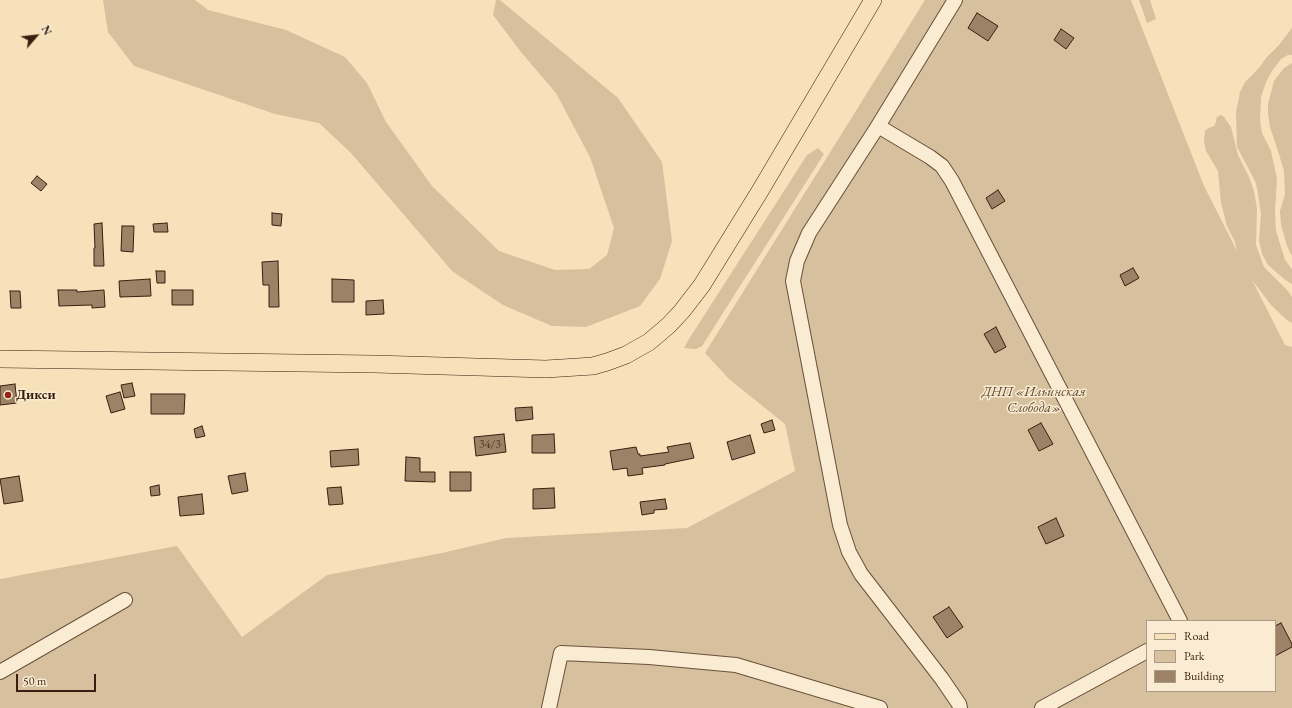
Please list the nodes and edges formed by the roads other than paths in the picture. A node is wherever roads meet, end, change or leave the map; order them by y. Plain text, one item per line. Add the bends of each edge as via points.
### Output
1 (873, 0) edge
2 (955, 0) edge
3 (878, 126) junction
4 (0, 359) edge
5 (125, 600) dead end
6 (1179, 620) edge
7 (1146, 652) edge
8 (0, 672) edge
9 (549, 708) edge
10 (880, 708) edge
11 (960, 708) edge
12 (1042, 708) edge

1 - 4 main road via 702,285 669,325 649,342 626,355 593,366 546,369
2 - 3 street
3 - 6 street via 930,157 942,166 952,181
3 - 11 street via 809,233 797,261 794,280 840,525 849,552 861,574 942,680
5 - 8 street
7 - 12 street
9 - 10 street via 561,653 649,657 736,665

